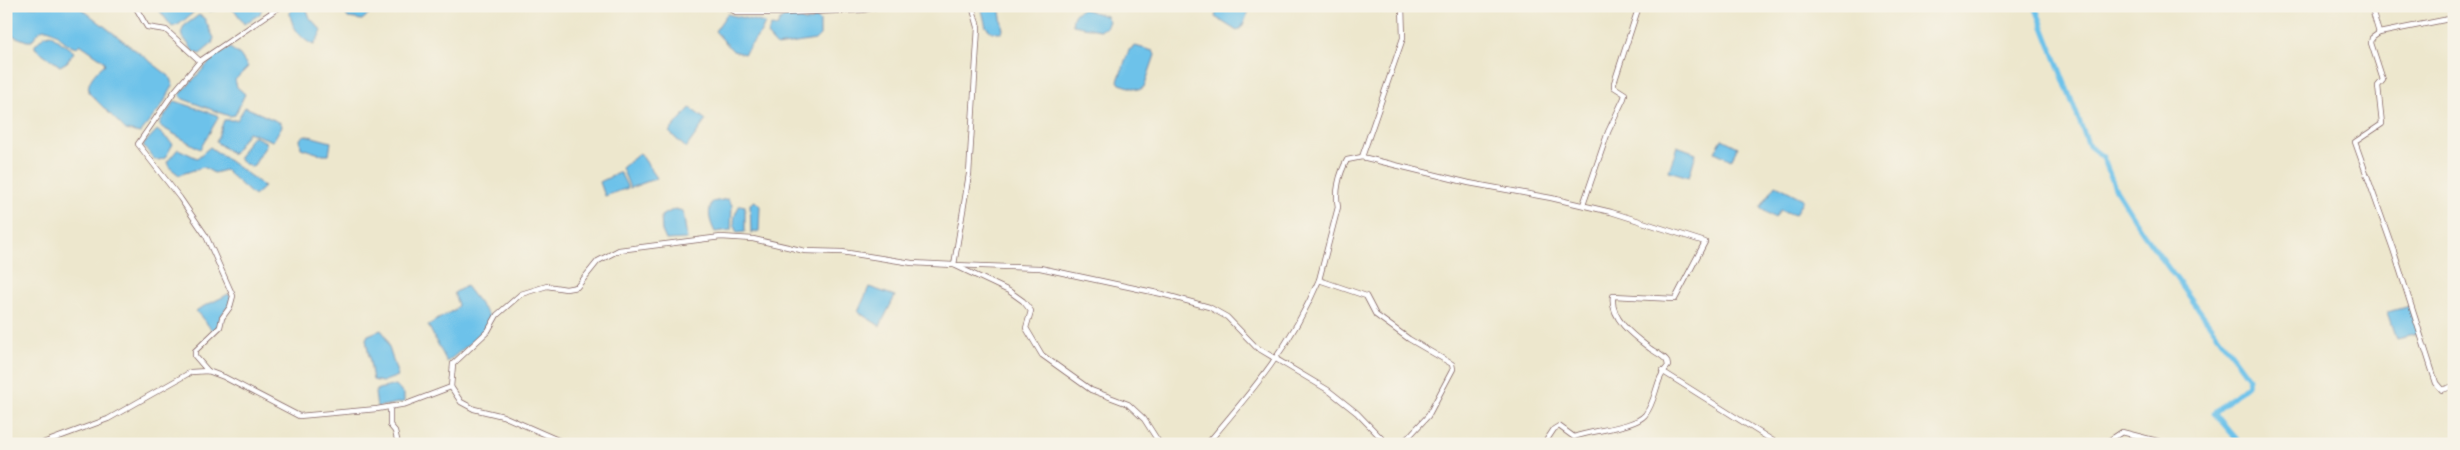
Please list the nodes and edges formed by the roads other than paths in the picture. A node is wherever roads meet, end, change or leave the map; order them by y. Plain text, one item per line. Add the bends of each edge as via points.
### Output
1 (135, 6) edge
2 (281, 6) edge
3 (725, 6) edge
4 (879, 6) edge
5 (972, 6) edge
6 (1402, 6) edge
7 (1640, 6) edge
8 (2371, 6) edge
9 (2454, 18) edge
10 (2379, 33) junction
11 (200, 61) junction
12 (1362, 158) junction
13 (1583, 205) junction
14 (954, 265) junction
15 (1319, 280) junction
16 (1277, 360) junction
17 (208, 371) junction
18 (1662, 372) junction
19 (2454, 386) edge
20 (451, 387) junction
21 (390, 407) junction
22 (40, 444) edge
23 (398, 444) edge
24 (568, 444) edge
25 (1160, 444) edge
26 (1207, 444) edge
27 (1387, 444) edge
28 (1402, 444) edge
29 (1544, 444) edge
30 (1778, 444) edge
31 (2104, 444) edge
32 (2169, 444) edge

1 - 11 street via 147,27 166,30
2 - 11 street
3 - 4 street via 738,13 782,14 863,10
5 - 14 street via 978,27 969,174
6 - 12 street via 1403,38
7 - 13 street via 1614,83 1614,87 1625,94 1624,98 1608,132
8 - 10 street
9 - 10 street
10 - 19 street via 2371,41 2383,80 2378,86 2382,124 2357,140 2356,146 2436,383 2442,390
11 - 17 street via 138,144 206,236 233,296 220,327 195,351 195,356
12 - 13 street
12 - 15 street via 1347,160 1342,168 1336,198 1338,207
13 - 18 street via 1705,242 1675,299 1613,296 1616,315 1624,327 1667,361 1668,366
14 - 16 street via 1040,268 1210,307 1227,317 1256,347
14 - 20 street via 912,263 842,252 804,251 753,239 729,238 619,250 598,261 577,287 537,288 521,294 497,315 488,331 453,364
14 - 25 street via 1000,286 1023,301 1031,311 1026,328 1042,355 1091,390 1128,404 1144,419
15 - 16 street via 1305,313
15 - 28 street via 1366,296 1376,315 1452,364 1453,369 1428,416
16 - 26 street
16 - 27 street via 1328,390 1357,413
17 - 21 street via 299,416
17 - 22 street via 191,372 108,419
18 - 29 street via 1657,390 1645,415 1639,420 1574,436 1559,426 1554,428
18 - 30 street
20 - 21 street
20 - 24 street via 460,402 474,409 503,416
21 - 23 street via 390,425
31 - 32 street via 2122,432

